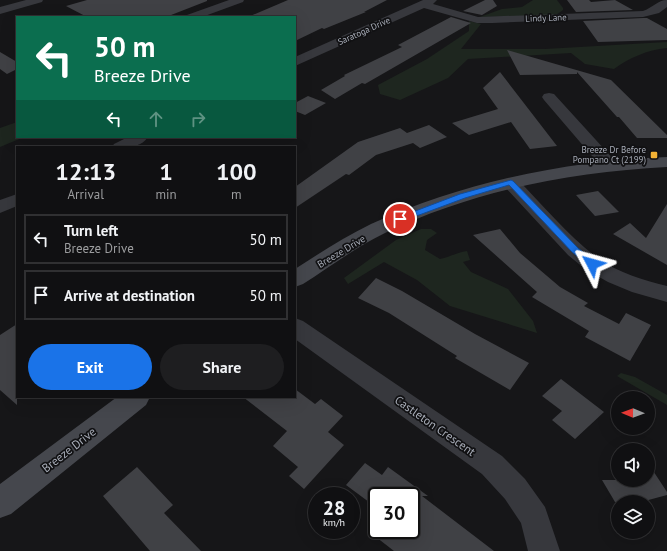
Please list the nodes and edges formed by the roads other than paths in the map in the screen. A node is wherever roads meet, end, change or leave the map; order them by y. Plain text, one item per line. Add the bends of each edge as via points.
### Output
1 (38, 0) edge
2 (239, 0) edge
3 (428, 2) edge
4 (667, 2) edge
5 (0, 11) edge
6 (194, 16) edge
7 (296, 62) edge
8 (549, 97) dead end
9 (138, 138) edge
10 (122, 146) edge
11 (667, 162) edge
12 (610, 166) junction
13 (511, 183) junction
14 (16, 199) edge
15 (0, 207) edge
16 (296, 278) edge
17 (667, 294) edge
18 (296, 328) edge
19 (136, 398) edge
20 (0, 503) edge
21 (544, 551) edge

1 - 5 street
2 - 6 street
3 - 4 street, Lindy Lane via 477,20 492,20 643,14 655,11
3 - 7 street, Saratoga Drive
8 - 12 street
9 - 10 street
11 - 12 street, Breeze Drive
12 - 13 street, Breeze Drive
13 - 16 street, Breeze Drive via 462,196 377,229
13 - 17 street via 575,250 592,264 615,277
14 - 15 street
18 - 21 street, Castleton Crescent via 492,465 515,489 534,517
19 - 20 street, Breeze Drive

